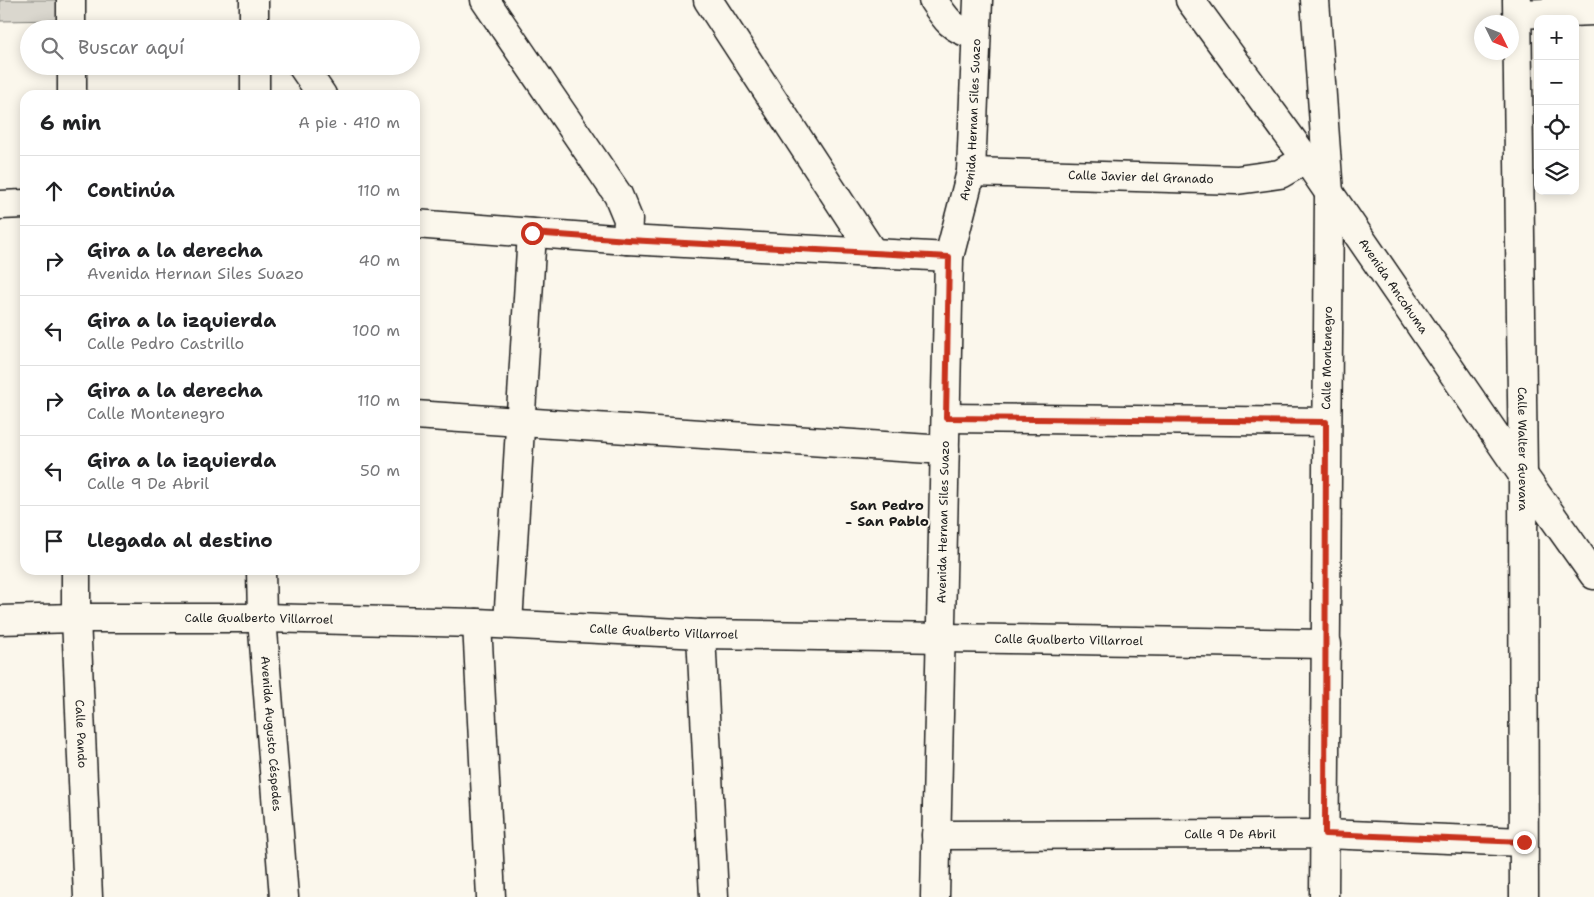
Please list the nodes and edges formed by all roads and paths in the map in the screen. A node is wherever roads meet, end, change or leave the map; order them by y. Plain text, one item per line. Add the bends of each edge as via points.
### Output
1 (71, 0) edge
2 (254, 0) edge
3 (485, 0) edge
4 (708, 0) edge
5 (933, 0) edge
6 (978, 0) edge
7 (1190, 0) edge
8 (1315, 0) edge
9 (1518, 7) edge
10 (1594, 11) edge
11 (71, 20) edge
12 (254, 20) edge
13 (975, 35) junction
14 (72, 75) edge
15 (255, 75) edge
16 (308, 75) edge
17 (72, 90) edge
18 (255, 90) edge
19 (319, 90) edge
20 (1306, 159) junction
21 (971, 172) junction
22 (1329, 193) junction
23 (20, 204) edge
24 (0, 205) edge
25 (420, 224) edge
26 (532, 233) junction
27 (628, 240) junction
28 (873, 253) junction
29 (949, 257) junction
30 (420, 414) edge
31 (946, 418) junction
32 (520, 422) junction
33 (1326, 422) junction
34 (945, 450) junction
35 (1523, 475) junction
36 (76, 575) edge
37 (261, 575) edge
38 (1594, 575) edge
39 (76, 618) junction
40 (262, 618) junction
41 (0, 620) edge
42 (477, 622) junction
43 (508, 624) junction
44 (701, 634) junction
45 (941, 639) junction
46 (1327, 644) junction
47 (1325, 834) junction
48 (936, 835) junction
49 (1524, 842) junction
50 (88, 897) edge
51 (284, 897) edge
52 (490, 897) edge
53 (714, 897) edge
54 (935, 897) edge
55 (1324, 897) edge
56 (1524, 897) edge

1 - 11 street
2 - 12 street
3 - 27 street via 618,195 628,219
4 - 28 street
5 - 13 street via 954,27
6 - 13 street, Avenida Hernan Siles Suazo
7 - 20 street, Avenida Ancohuma
8 - 22 street, Calle Montenegro
9 - 10 street
9 - 35 street, Calle Walter Guevara
13 - 21 street, Avenida Hernan Siles Suazo
14 - 17 street
15 - 18 street
16 - 19 street
20 - 21 street, Calle Javier del Granado via 1280,174 1237,180
20 - 22 street, Avenida Ancohuma
21 - 29 street, Avenida Hernan Siles Suazo
22 - 33 street, Calle Montenegro
22 - 35 street, Avenida Ancohuma
23 - 24 street
25 - 26 street
26 - 27 street
26 - 32 street
27 - 28 street
28 - 29 street
29 - 31 street, Avenida Hernan Siles Suazo
30 - 32 street
31 - 33 street
31 - 34 street, Avenida Hernan Siles Suazo
32 - 34 street
32 - 43 street
33 - 46 street, Calle Montenegro
34 - 45 street, Avenida Hernan Siles Suazo
35 - 38 street, Avenida Ancohuma
35 - 49 street, Calle Walter Guevara
36 - 39 street, Calle Pando
37 - 40 street, Avenida Augusto Céspedes
39 - 40 street, Calle Gualberto Villarroel
39 - 41 street, Calle Gualberto Villarroel
39 - 50 street, Calle Pando
40 - 42 street, Calle Gualberto Villarroel
40 - 51 street, Avenida Augusto Céspedes
42 - 43 street, Calle Gualberto Villarroel
42 - 52 street
43 - 44 street, Calle Gualberto Villarroel
44 - 45 street, Calle Gualberto Villarroel
44 - 53 street
45 - 46 street, Calle Gualberto Villarroel
45 - 48 street, Avenida Hernan Siles Suazo
46 - 47 street, Calle Montenegro
47 - 48 street, Calle 9 De Abril
47 - 49 street, Calle 9 De Abril
47 - 55 street, Calle Montenegro
48 - 54 street, Avenida Hernan Siles Suazo
49 - 56 street, Calle Walter Guevara

